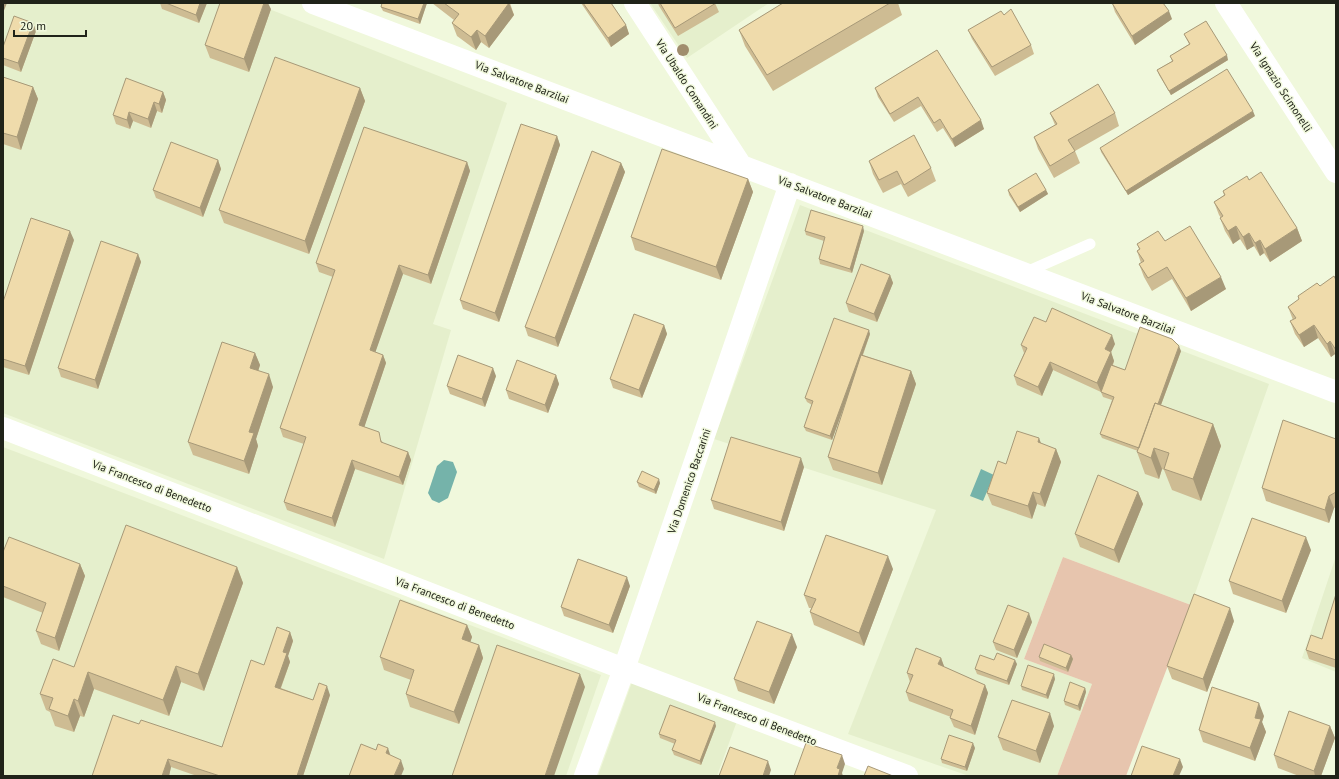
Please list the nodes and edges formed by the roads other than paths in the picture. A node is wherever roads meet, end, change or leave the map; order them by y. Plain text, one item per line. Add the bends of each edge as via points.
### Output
1 (313, 3) edge
2 (634, 3) edge
3 (1226, 3) edge
4 (740, 164) junction
5 (1336, 172) edge
6 (790, 184) junction
7 (1090, 244) dead end
8 (1023, 273) junction
9 (1336, 392) edge
10 (3, 428) edge
11 (624, 669) junction
12 (585, 776) edge
13 (907, 776) edge

1 - 4 street, Via Salvatore Barzilai
2 - 4 street, Via Ubaldo Comandini
3 - 5 street, Via Ignazio Scimonelli
4 - 6 street, Via Salvatore Barzilai
6 - 8 street, Via Salvatore Barzilai
6 - 11 street, Via Domenico Baccarini
7 - 8 lane
8 - 9 street, Via Salvatore Barzilai
10 - 11 street, Via Francesco di Benedetto
11 - 12 street, Via Domenico Baccarini
11 - 13 street, Via Francesco di Benedetto

